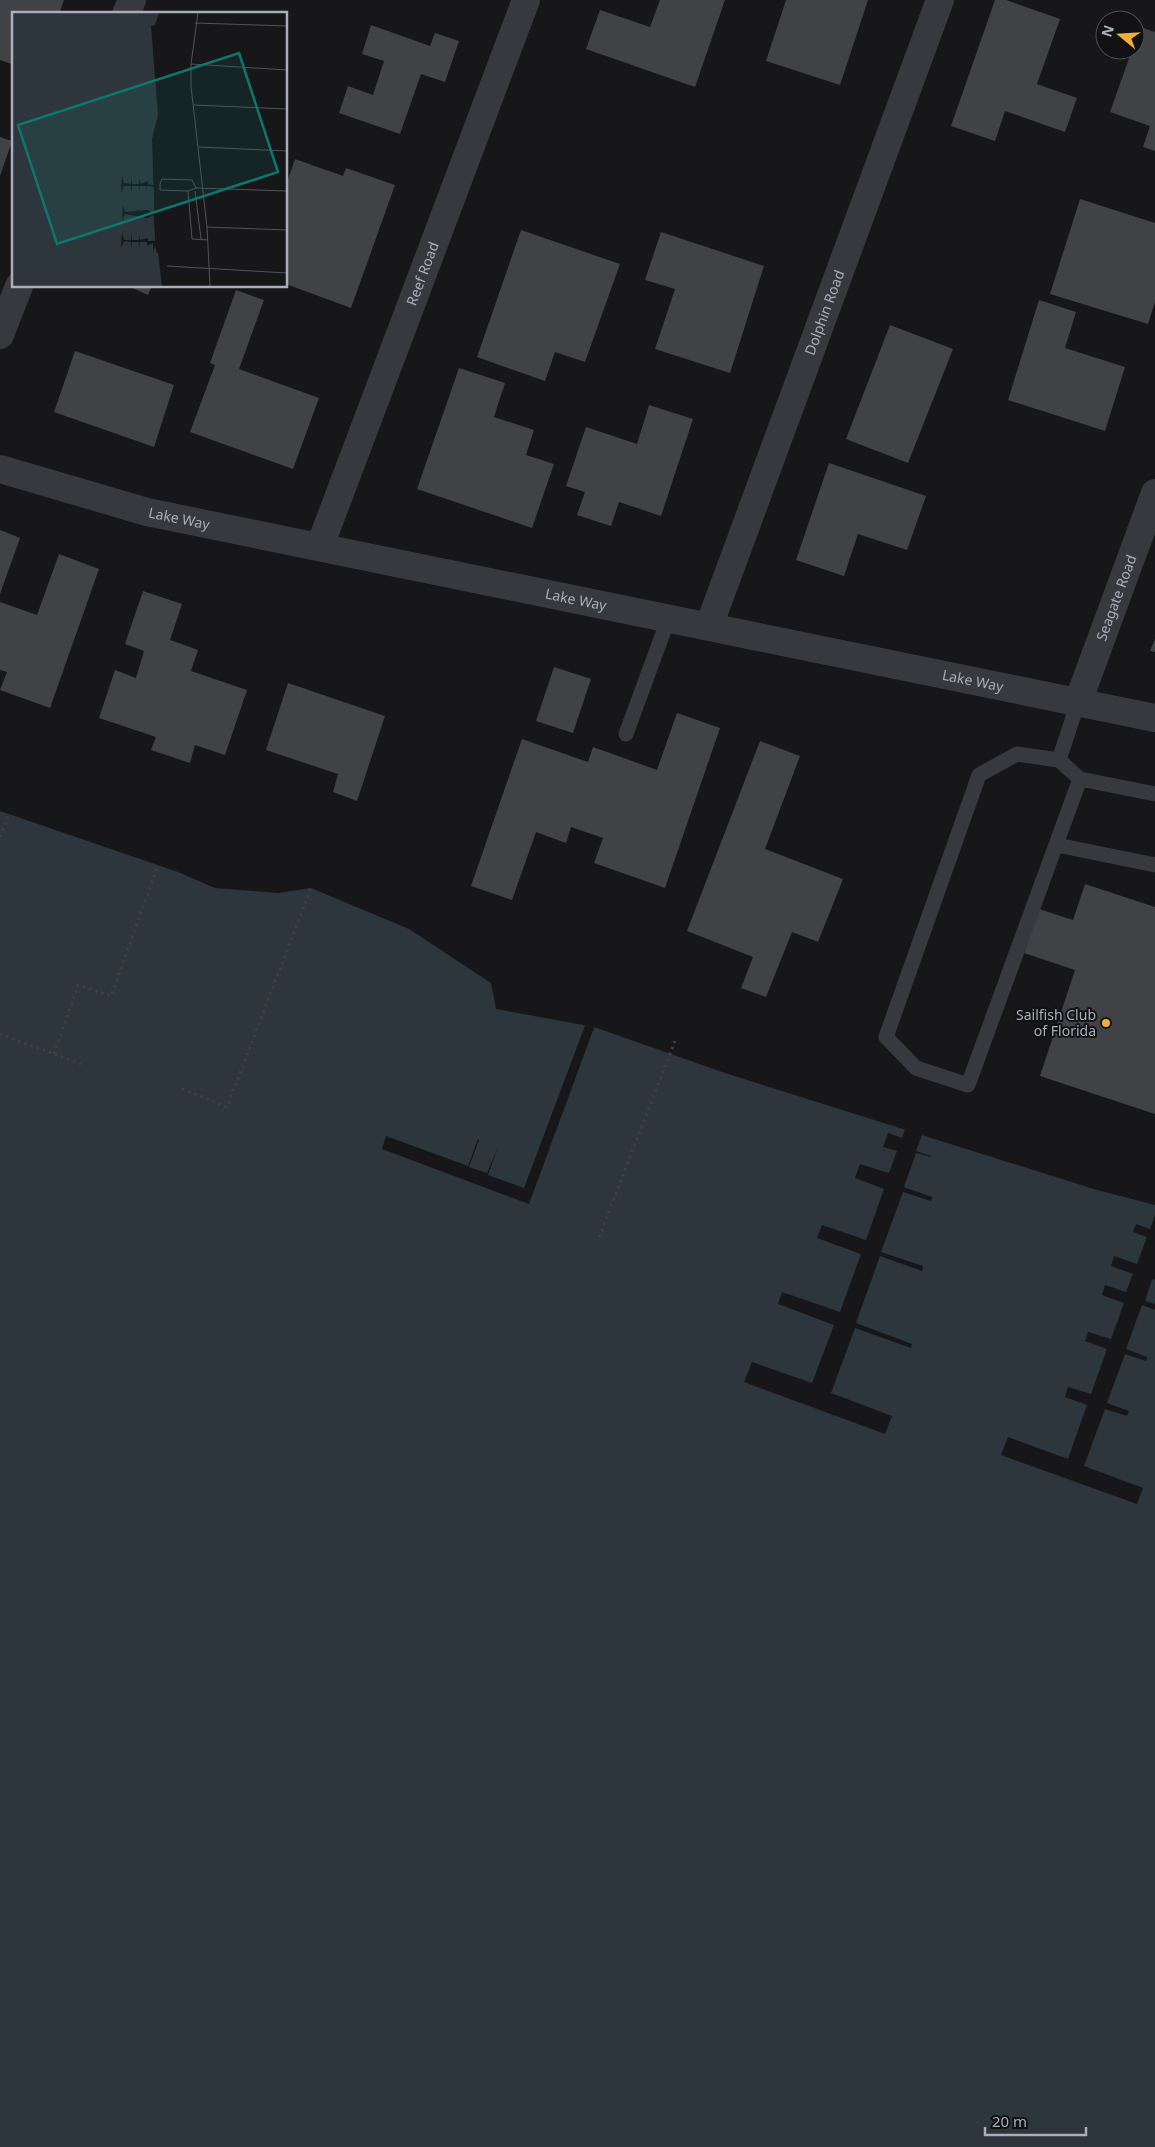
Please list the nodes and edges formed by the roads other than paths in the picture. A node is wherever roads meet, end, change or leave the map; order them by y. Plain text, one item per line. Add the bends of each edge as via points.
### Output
1 (132, 0) edge
2 (526, 0) edge
3 (940, 0) edge
4 (127, 12) edge
5 (18, 288) edge
6 (0, 335) edge
7 (0, 469) edge
8 (1155, 493) edge
9 (320, 546) junction
10 (668, 617) junction
11 (709, 626) junction
12 (1078, 702) junction
13 (1155, 718) edge
14 (626, 734) dead end
15 (1059, 760) junction
16 (1080, 779) junction
17 (1155, 794) edge
18 (1057, 845) junction
19 (1155, 865) edge

1 - 4 street
2 - 9 street, Reef Road
3 - 11 street, Dolphin Road
5 - 6 street
7 - 9 street, Lake Way via 147,512
8 - 12 street, Seagate Road
9 - 10 street, Lake Way
10 - 11 street, Lake Way
10 - 14 lane
11 - 12 street, Lake Way
12 - 13 street, Lake Way
12 - 15 lane
15 - 16 lane
15 - 18 lane via 1017,754 979,775 886,1037 916,1068 968,1085
16 - 17 lane
16 - 18 lane
18 - 19 lane

